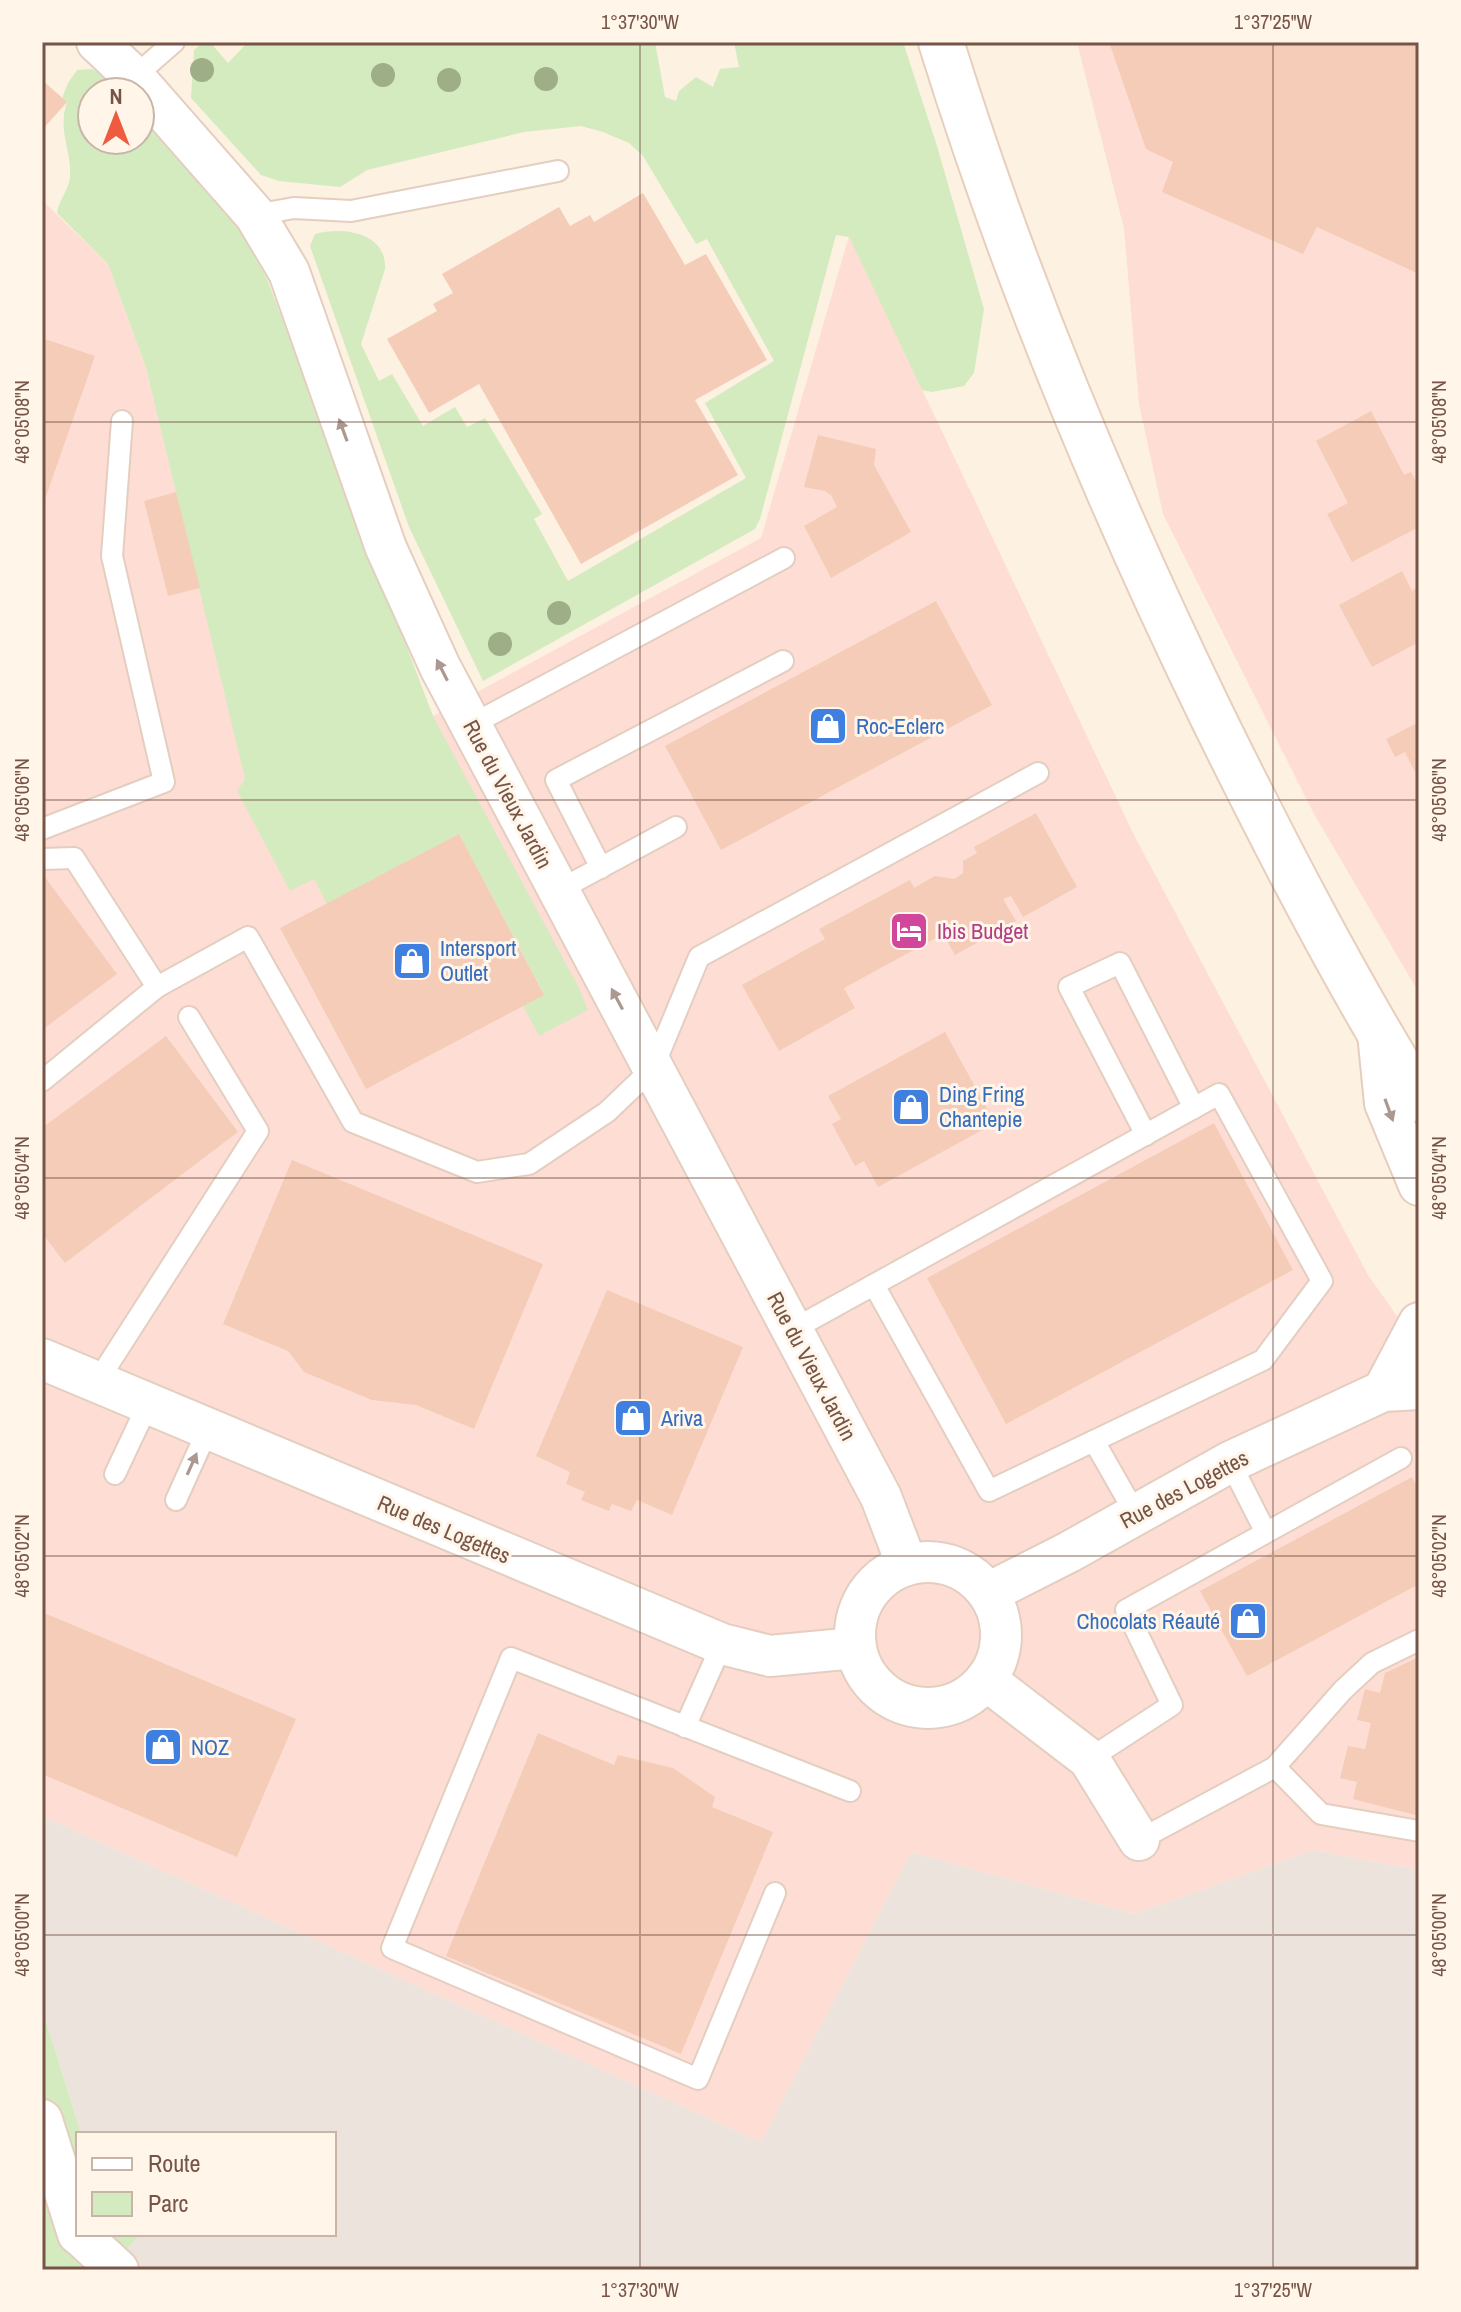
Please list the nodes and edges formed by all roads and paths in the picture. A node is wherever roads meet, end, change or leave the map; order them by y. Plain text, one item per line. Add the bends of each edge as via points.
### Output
1 (97, 42) edge
2 (174, 42) edge
3 (941, 42) edge
4 (133, 76) edge
5 (135, 76) edge
6 (156, 102) edge
7 (558, 171) dead end
8 (255, 215) junction
9 (122, 421) dead end
10 (784, 558) dead end
11 (783, 661) dead end
12 (471, 725) junction
13 (1038, 773) dead end
14 (676, 827) dead end
15 (42, 829) edge
16 (42, 859) edge
17 (601, 868) junction
18 (559, 890) junction
19 (157, 987) junction
20 (189, 1017) dead end
21 (1378, 1033) junction
22 (653, 1068) junction
23 (42, 1081) edge
24 (1419, 1099) edge
25 (1194, 1108) junction
26 (1146, 1135) junction
27 (1419, 1185) edge
28 (874, 1285) junction
29 (1419, 1323) edge
30 (792, 1330) junction
31 (43, 1358) edge
32 (97, 1382) junction
33 (1401, 1390) edge
34 (148, 1404) junction
35 (208, 1429) junction
36 (1094, 1441) junction
37 (1401, 1458) dead end
38 (1230, 1462) junction
39 (115, 1474) dead end
40 (176, 1500) dead end
41 (1135, 1513) junction
42 (1265, 1531) junction
43 (907, 1565) junction
44 (988, 1593) junction
45 (1419, 1640) edge
46 (722, 1644) junction
47 (855, 1648) junction
48 (986, 1680) junction
49 (685, 1727) junction
50 (1089, 1759) junction
51 (1275, 1767) junction
52 (850, 1791) dead end
53 (1419, 1831) edge
54 (1139, 1840) joint
55 (775, 1893) dead end
56 (42, 2120) edge
57 (76, 2228) edge
58 (80, 2236) edge
59 (118, 2270) edge

1 - 4 street, Rue du Vieux Jardin
2 - 5 lane
3 - 21 main road via 974,149 1084,438 1147,582 1257,808
6 - 8 street, Rue du Vieux Jardin
7 - 8 lane via 351,211 294,208
12 -> 8 street, Rue du Vieux Jardin via 386,548 289,272
9 - 15 lane via 112,556 164,782
10 - 12 lane
11 - 17 lane via 556,780
12 - 18 street, Rue du Vieux Jardin
13 - 22 lane via 699,957
14 - 17 lane
16 - 19 lane via 74,858
17 - 18 lane
22 -> 18 street, Rue du Vieux Jardin
19 - 22 lane via 248,937 353,1122 477,1172 529,1164 607,1112
19 - 23 lane
20 - 32 lane via 258,1131
21 - 24 main road
21 -> 27 street via 1385,1103
22 - 30 street, Rue du Vieux Jardin
25 - 26 lane
25 - 26 lane via 1120,963 1069,987
25 - 36 lane via 1219,1094 1322,1281 1263,1360
26 - 28 lane
28 - 30 lane
28 - 36 lane via 989,1491
29 - 33 street
30 - 43 street, Rue du Vieux Jardin via 881,1497
31 - 32 street, Rue des Logettes
32 - 34 street, Rue des Logettes
33 - 38 street, Rue des Logettes
34 - 35 street, Rue des Logettes
34 - 39 lane
40 -> 35 lane
35 - 46 street, Rue des Logettes
36 - 41 lane
37 - 42 lane
38 - 41 street, Rue des Logettes
38 - 42 lane
41 - 44 street, Rue des Logettes
42 - 50 lane via 1126,1610 1172,1705
43 - 44 street via 952,1566
43 - 47 street via 883,1577 865,1597 857,1612
44 - 48 street via 1001,1637 995,1667
45 - 51 lane via 1372,1663
46 - 47 street, Rue des Logettes via 770,1656
46 - 49 lane
47 - 48 street via 870,1682 884,1695 919,1709 957,1703
48 - 50 street
49 - 52 lane
49 - 55 lane via 511,1658 392,1948 698,2079
50 - 54 street
51 - 53 lane via 1321,1814
51 - 54 lane
56 - 57 street
58 - 59 street

